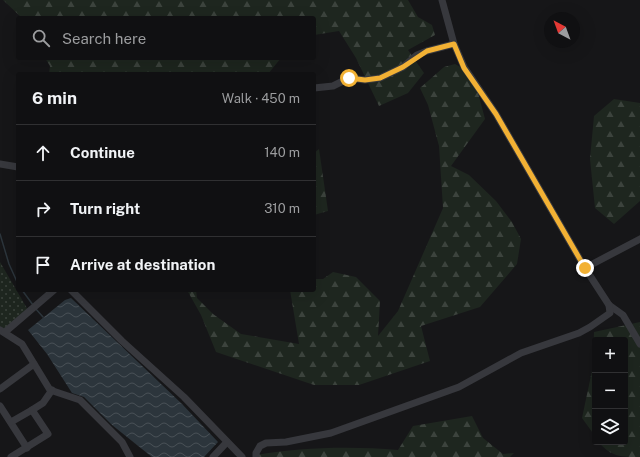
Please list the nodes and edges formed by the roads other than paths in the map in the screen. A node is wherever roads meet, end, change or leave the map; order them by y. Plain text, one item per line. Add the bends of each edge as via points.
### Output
1 (442, 0) edge
2 (454, 44) junction
3 (316, 88) edge
4 (0, 164) edge
5 (16, 168) edge
6 (640, 239) edge
7 (585, 268) junction
8 (51, 292) edge
9 (73, 292) edge
10 (610, 305) junction
11 (2, 331) edge
12 (640, 344) edge
13 (34, 364) junction
14 (0, 389) edge
15 (52, 390) junction
16 (0, 406) edge
17 (32, 410) junction
18 (11, 422) junction
19 (228, 442) junction
20 (27, 448) junction
21 (11, 457) edge
22 (130, 457) edge
23 (212, 457) edge
24 (242, 457) edge
25 (256, 457) edge

1 - 2 street
2 - 3 street via 427,51 380,78 349,78 333,86
2 - 7 street via 464,68 496,114
4 - 5 street
6 - 7 street
7 - 10 street
8 - 11 street
9 - 19 street
10 - 12 street via 623,315
10 - 25 street via 610,312 590,327 521,353 459,387 331,433 286,442 266,442 260,446
11 - 13 street via 22,344
13 - 14 street
13 - 15 street
15 - 17 street via 43,403
15 - 22 street via 80,400 122,442
16 - 18 street
17 - 18 street
17 - 20 street via 48,434
18 - 20 street
19 - 23 street
19 - 24 street
20 - 21 street

